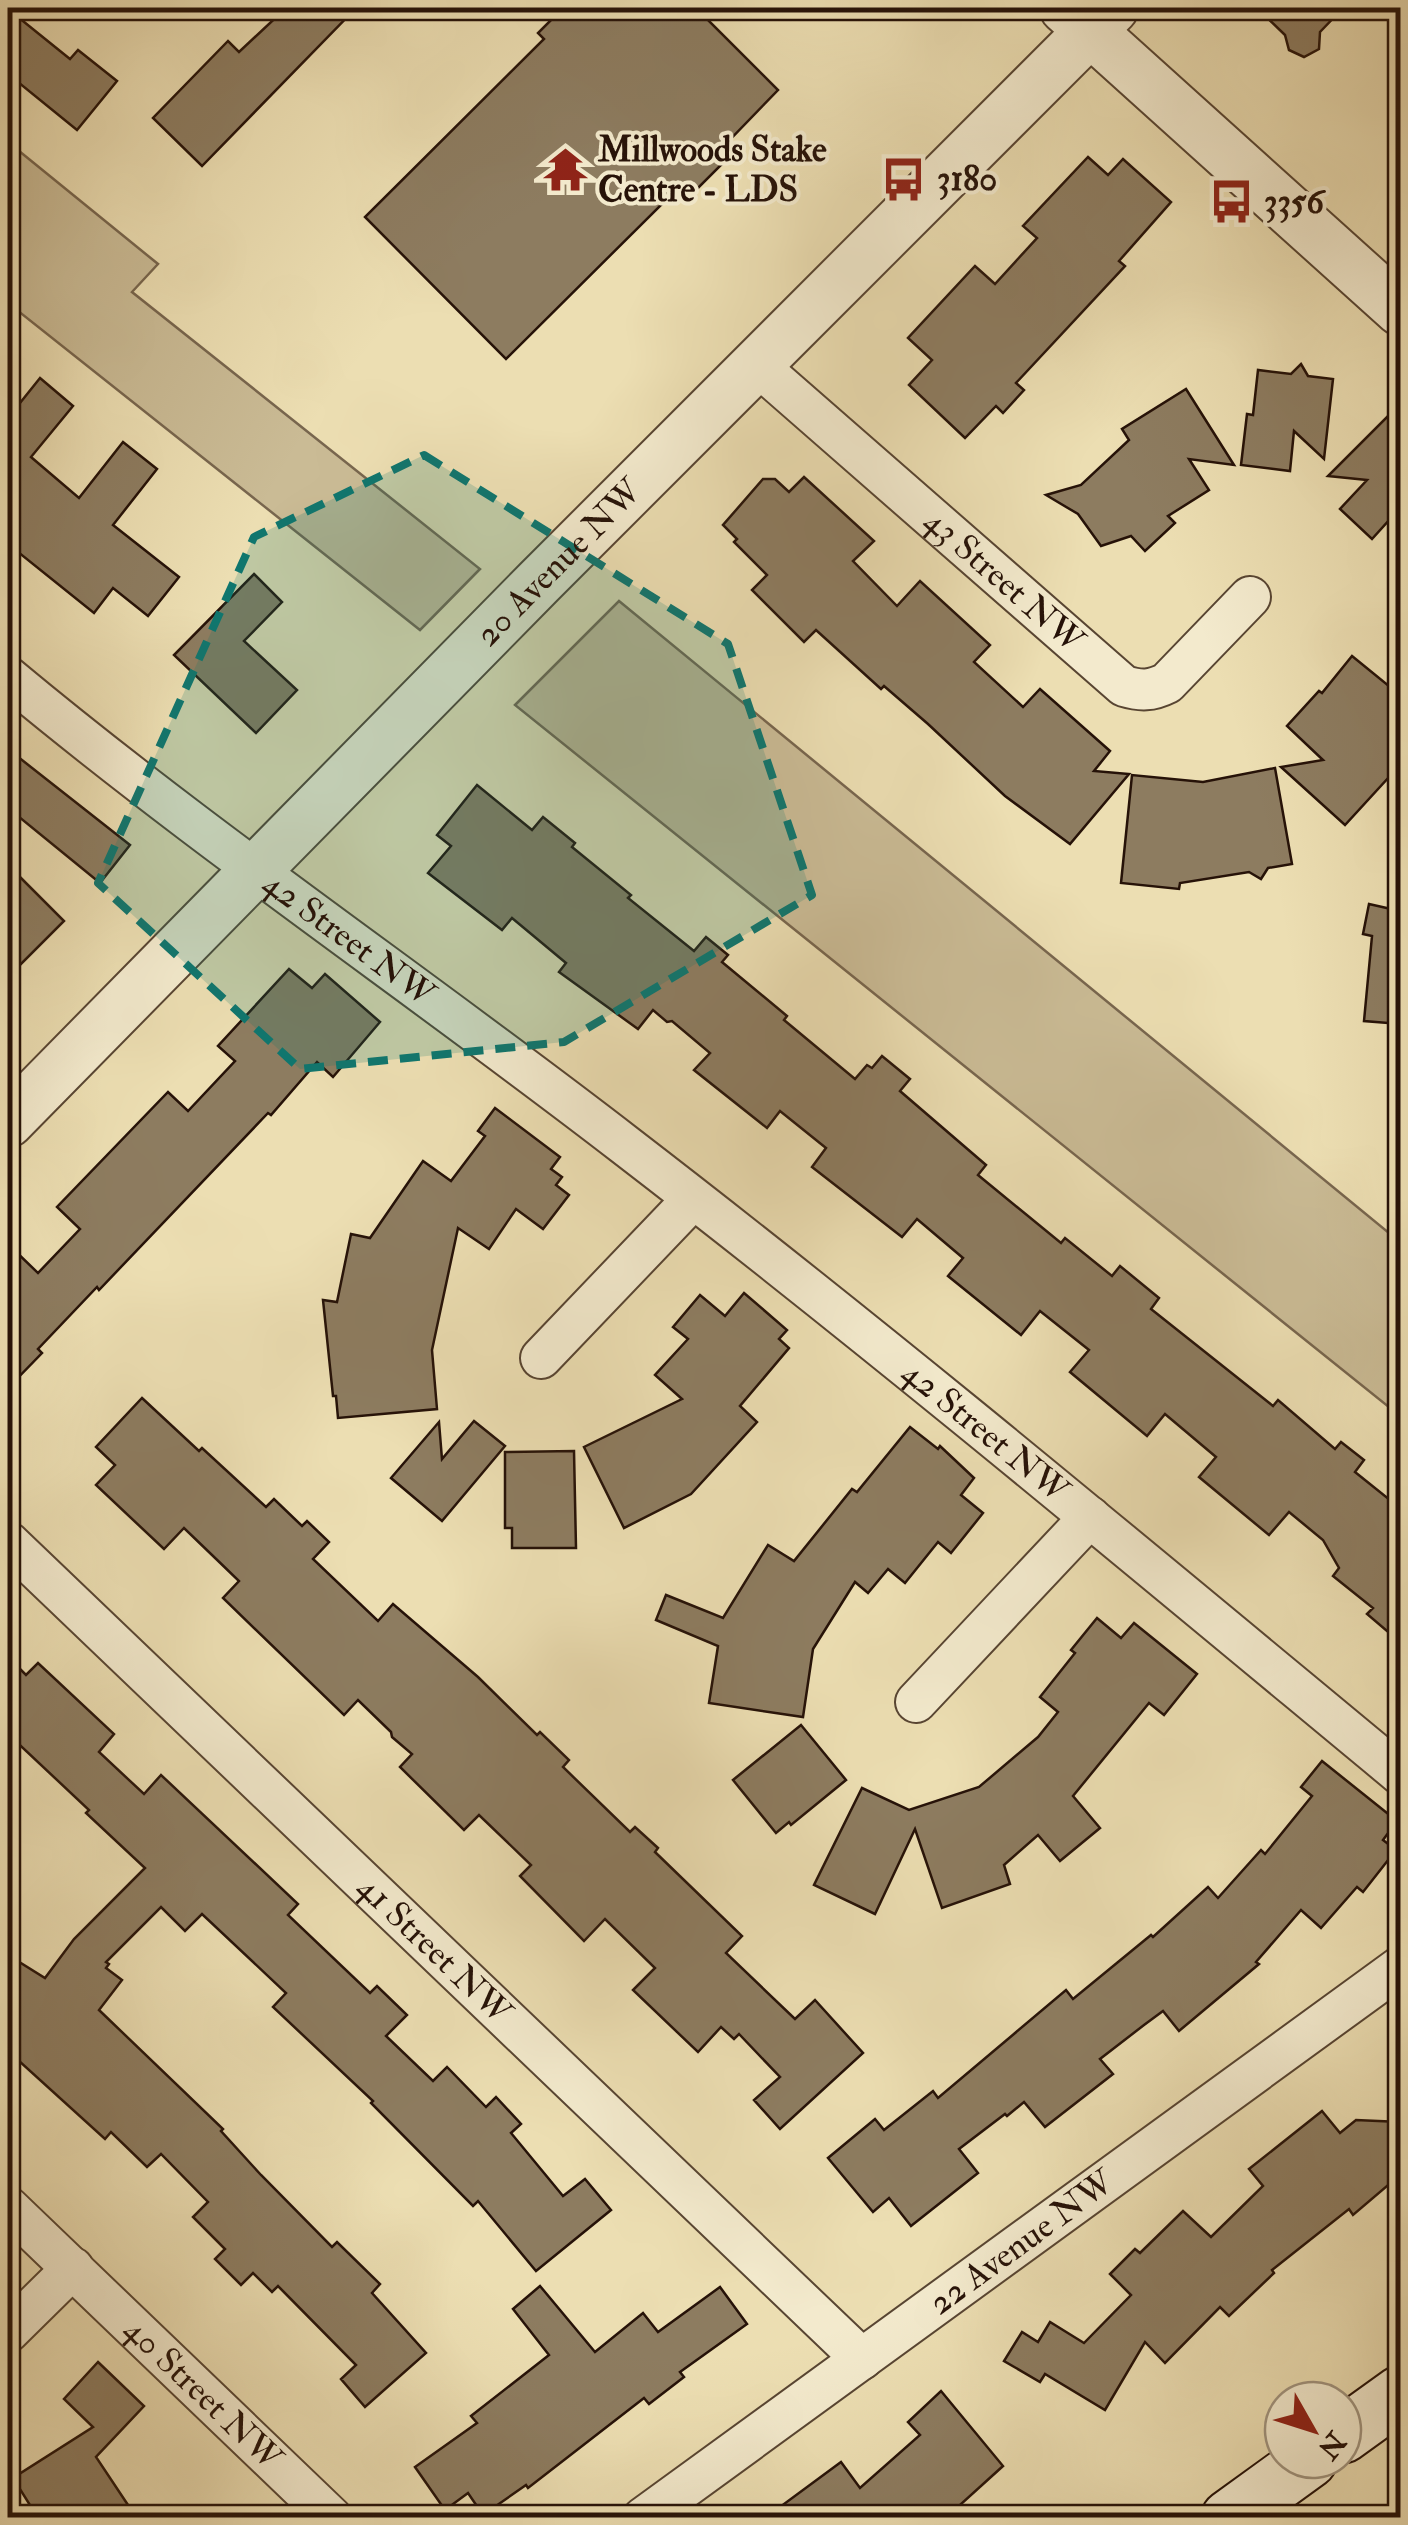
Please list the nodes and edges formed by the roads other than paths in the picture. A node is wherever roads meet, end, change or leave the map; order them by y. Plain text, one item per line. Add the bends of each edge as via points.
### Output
1 (1090, 15) edge
2 (1400, 310) edge
3 (757, 366) junction
4 (1250, 597) dead end
5 (8, 677) edge
6 (257, 872) junction
7 (8, 1122) edge
8 (694, 1199) junction
9 (541, 1358) dead end
10 (1090, 1517) junction
11 (8, 1542) edge
12 (916, 1702) dead end
13 (1400, 1774) edge
14 (1400, 1967) edge
15 (8, 2207) edge
16 (73, 2268) junction
17 (8, 2332) edge
18 (862, 2358) junction
19 (1400, 2394) edge
20 (1363, 2421) edge
21 (1281, 2480) edge
22 (332, 2518) edge
23 (643, 2518) edge
24 (1229, 2518) edge

1 - 2 street
1 - 3 street, 20 Avenue NW
3 - 4 street, 43 Street NW via 1124,686 1140,691 1167,683
3 - 6 street, 20 Avenue NW
5 - 6 street, 42 Street NW
6 - 7 street, 20 Avenue NW
6 - 8 street, 42 Street NW
8 - 9 street
8 - 10 street, 42 Street NW
10 - 12 street, 42 Street NW
10 - 13 street, 42 Street NW
11 - 18 street, 41 Street NW
14 - 18 street, 22 Avenue NW
15 - 16 street, 40 Street NW
16 - 17 street
16 - 22 street, 40 Street NW
18 - 23 street, 22 Avenue NW
19 - 20 main road
21 - 24 main road

